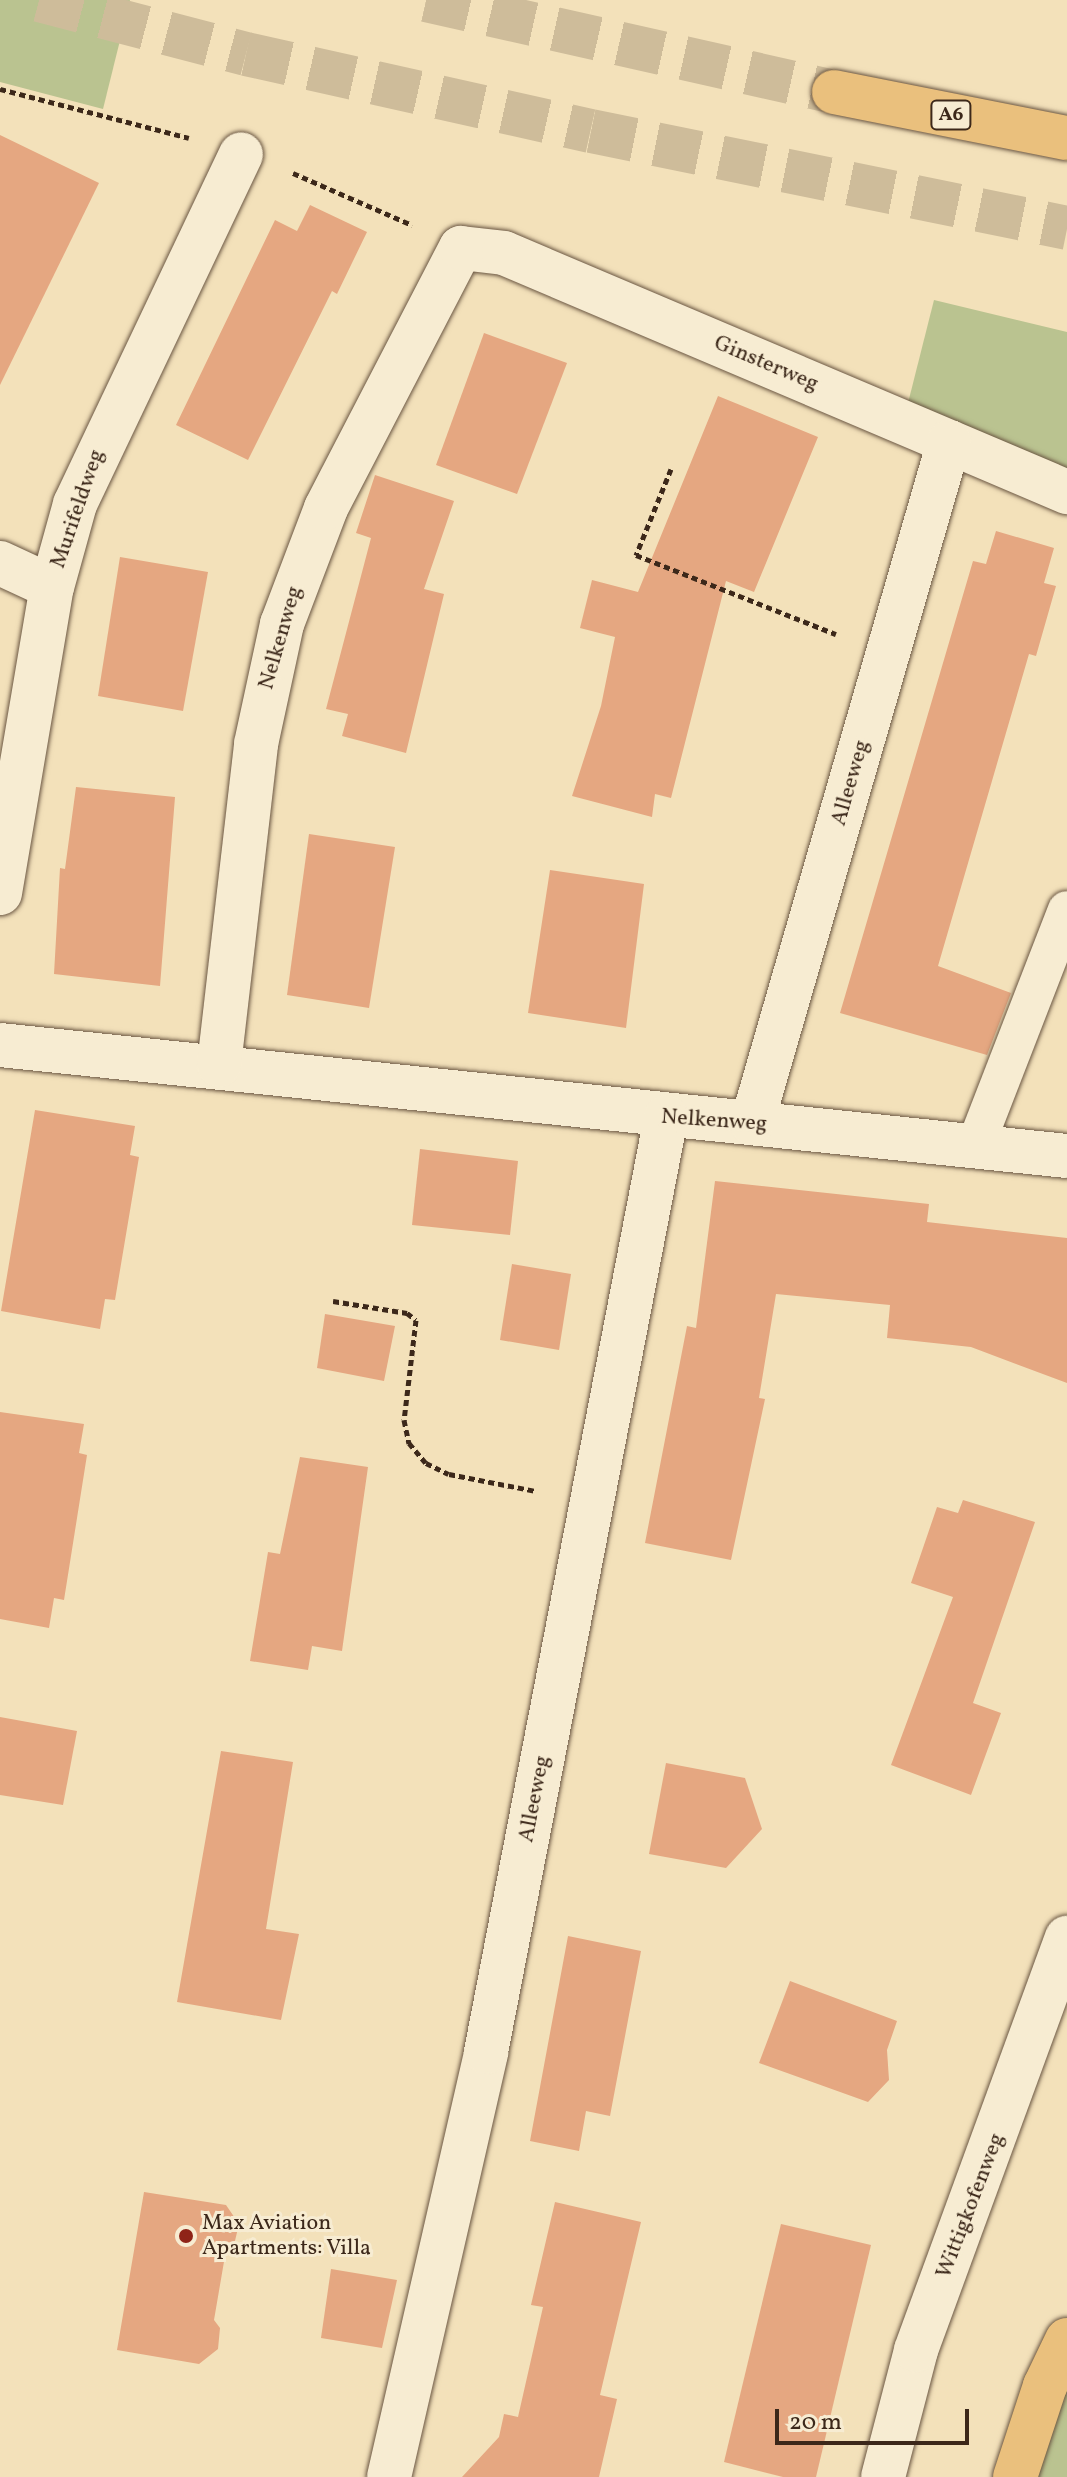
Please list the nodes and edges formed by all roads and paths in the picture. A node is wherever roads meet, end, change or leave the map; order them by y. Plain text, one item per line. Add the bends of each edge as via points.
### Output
1 (834, 92) tunnel mouth
2 (1067, 138) edge
3 (241, 154) dead end
4 (461, 248) joint
5 (949, 442) junction
6 (671, 469) dead end
7 (1067, 492) edge
8 (0, 563) edge
9 (52, 587) junction
10 (849, 639) dead end
11 (0, 893) edge
12 (1067, 910) edge
13 (0, 1045) edge
14 (219, 1065) junction
15 (666, 1117) junction
16 (752, 1123) junction
17 (975, 1147) junction
18 (1067, 1156) edge
19 (333, 1301) dead end
20 (592, 1502) junction
21 (1067, 1938) edge
22 (1067, 2340) edge
23 (389, 2477) edge
24 (883, 2477) edge
25 (1015, 2477) edge

1 - 2 main road, A6
3 - 9 street, Murifeldweg via 90,465
4 - 5 street, Ginsterweg via 504,253
4 - 14 street, Nelkenweg via 326,508 282,624 256,744
5 - 7 street, Ginsterweg
5 - 16 street, Alleeweg
6 - 10 path via 636,555
8 - 9 street
9 - 11 street, Murifeldweg
12 - 17 lane
13 - 14 street, Nelkenweg
14 - 15 street, Nelkenweg
15 - 16 street, Nelkenweg
15 - 20 street, Alleeweg
16 - 17 street, Nelkenweg
17 - 18 street, Nelkenweg
19 - 20 path via 407,1313 416,1320 404,1420 409,1443 426,1463 449,1474
20 - 23 street, Alleeweg via 486,2052
21 - 24 street, Wittigkofenweg via 916,2350
22 - 25 main road via 1045,2386

